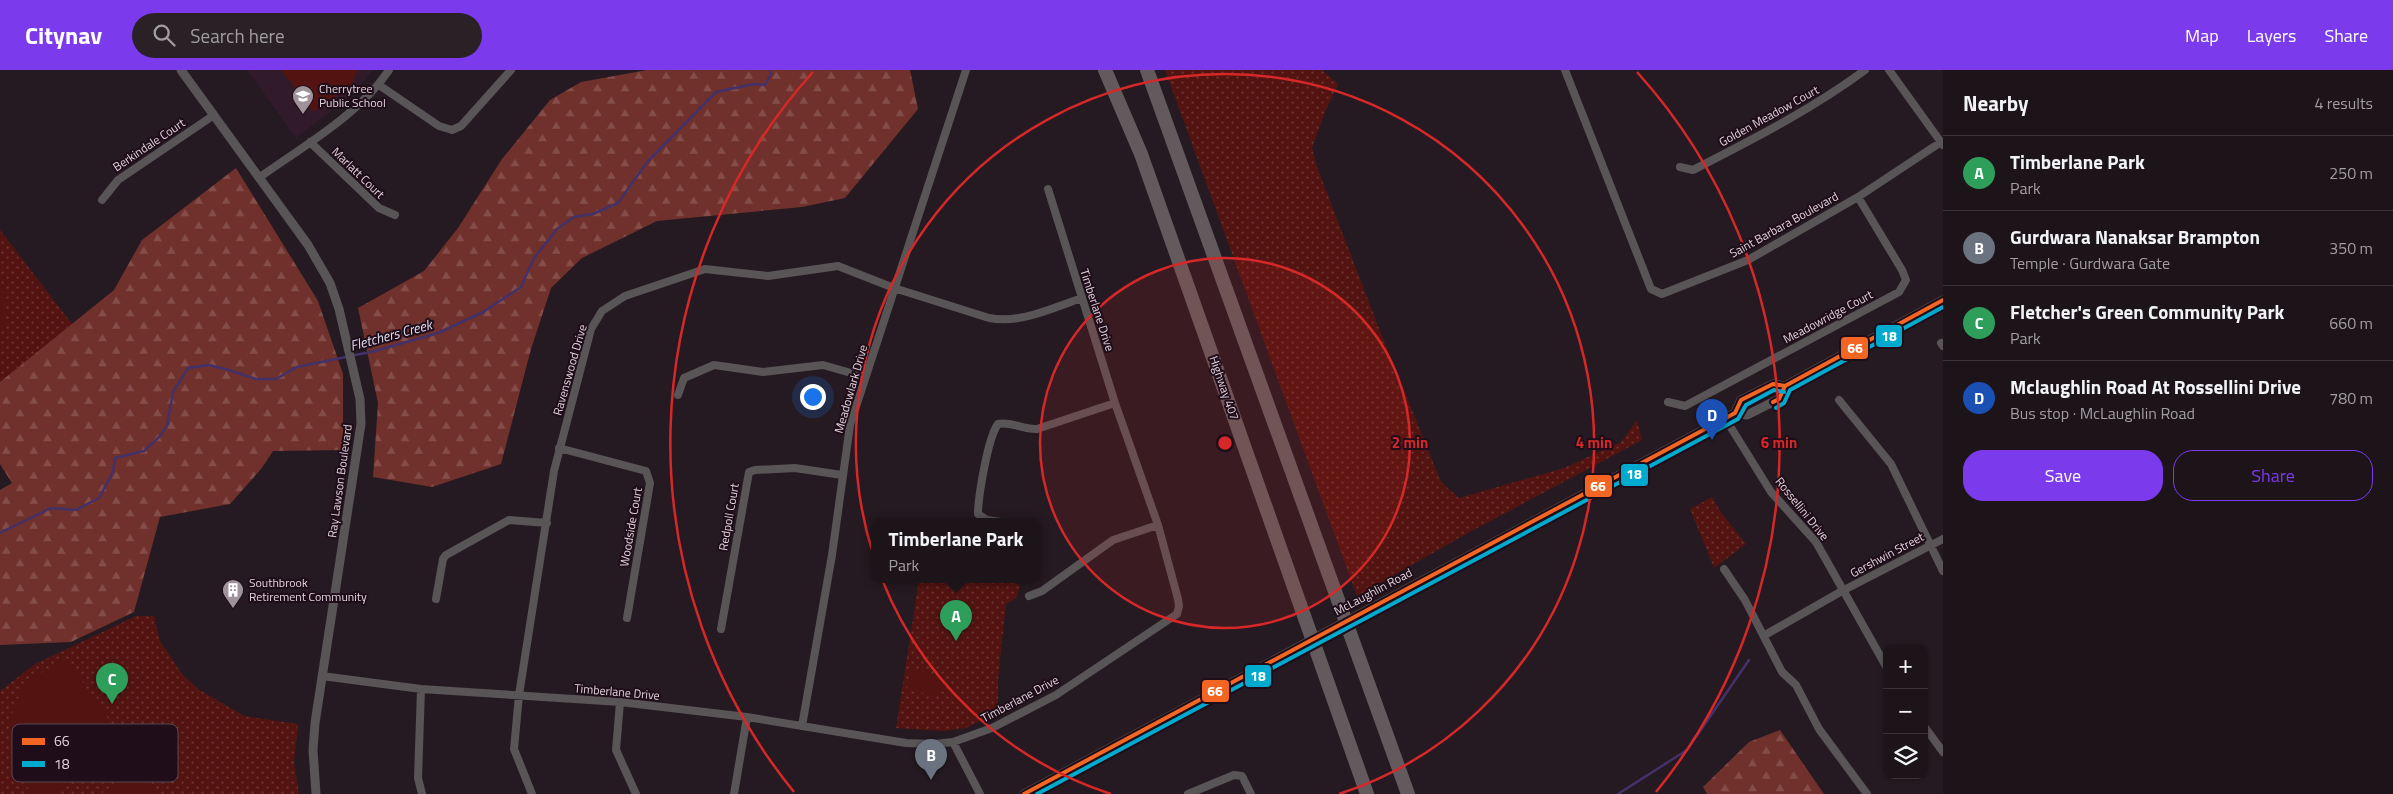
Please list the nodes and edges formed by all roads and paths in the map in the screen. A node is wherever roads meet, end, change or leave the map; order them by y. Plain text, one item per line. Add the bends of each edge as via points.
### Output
1 (181, 70) edge
2 (389, 70) edge
3 (510, 70) edge
4 (966, 70) edge
5 (1105, 70) edge
6 (1147, 70) edge
7 (1565, 70) edge
8 (1865, 70) edge
9 (1889, 70) edge
10 (380, 85) junction
11 (214, 115) junction
12 (310, 142) junction
13 (1942, 144) edge
14 (1680, 167) dead end
15 (260, 177) junction
16 (1048, 188) dead end
17 (1858, 196) junction
18 (102, 200) dead end
19 (395, 215) dead end
20 (894, 288) junction
21 (1082, 298) junction
22 (1943, 300) edge
23 (865, 377) junction
24 (1786, 386) junction
25 (678, 395) dead end
26 (1839, 400) dead end
27 (1668, 402) dead end
28 (1115, 403) junction
29 (1735, 413) junction
30 (1725, 418) junction
31 (560, 448) junction
32 (842, 475) junction
33 (984, 518) edge
34 (547, 523) junction
35 (1158, 526) junction
36 (1943, 538) edge
37 (1929, 545) junction
38 (1724, 569) dead end
39 (1943, 571) edge
40 (1842, 591) junction
41 (1029, 596) dead end
42 (436, 599) dead end
43 (627, 618) dead end
44 (721, 629) dead end
45 (1764, 636) junction
46 (1883, 661) edge
47 (322, 676) junction
48 (421, 689) junction
49 (519, 695) junction
50 (620, 702) junction
51 (747, 717) junction
52 (802, 726) junction
53 (1928, 731) edge
54 (953, 742) junction
55 (1943, 752) edge
56 (316, 794) edge
57 (422, 794) edge
58 (532, 794) edge
59 (636, 794) edge
60 (734, 794) edge
61 (980, 794) edge
62 (1024, 794) edge
63 (1188, 794) edge
64 (1251, 794) edge
65 (1367, 794) edge
66 (1408, 794) edge
67 (1867, 794) edge

1 - 11 street, Ray Lawson Boulevard
2 - 10 street
3 - 10 street via 461,126 452,130 439,126
4 - 20 street, Meadowlark Drive
5 - 65 highway, Highway 407 via 1141,154
6 - 66 highway
7 - 17 street, Saint Barbara Boulevard via 1651,289 1662,294 1748,260
8 - 14 street, Golden Meadow Court via 1782,124 1693,170
9 - 13 street
10 - 12 street
11 - 15 street, Ray Lawson Boulevard
11 - 18 street, Berkindale Court via 118,180
12 - 15 street
12 - 19 street, Marlatt Court via 379,208
13 - 17 street, Saint Barbara Boulevard
15 - 47 street, Ray Lawson Boulevard via 324,271 348,339 360,399 361,424
16 - 21 street, Timberlane Drive
17 - 27 street, Meadowridge Court via 1902,270 1906,280 1899,292 1685,406
20 - 21 street, Ravenswood Drive via 1004,321
20 - 23 street, Meadowlark Drive
20 - 31 street, Ravenswood Drive via 838,266 768,276 705,269 625,296 602,311 591,329
21 - 28 street, Timberlane Drive
22 - 24 street, McLaughlin Road
23 - 25 street via 823,365 763,372 714,365 684,378
23 - 32 street, Meadowlark Drive via 850,425
24 - 29 street, McLaughlin Road via 1779,399 1746,415
24 - 29 street, McLaughlin Road via 1773,384 1741,400
26 - 37 street via 1890,464
28 - 33 street via 1037,428 998,424 992,435 978,508 978,514
28 - 35 street, Timberlane Drive
29 - 30 street, McLaughlin Road
30 - 40 street, Rossellini Drive via 1771,492 1816,542
30 - 62 street, McLaughlin Road
31 - 34 street, Ravenswood Drive
31 - 43 street, Woodside Court via 646,471 649,476
32 - 44 street, Redpoll Court via 795,468 749,472
32 - 52 street, Meadowlark Drive via 832,555
34 - 42 street via 509,520 446,555
34 - 49 street, Ravenswood Drive
35 - 41 street via 1114,540 1042,591
35 - 54 street, Timberlane Drive via 1178,599 1177,614 1056,695 998,726
36 - 37 street, Gershwin Street
37 - 39 street
37 - 40 street, Gershwin Street
38 - 45 street via 1746,600
40 - 45 street, Gershwin Street
40 - 46 street, Rossellini Drive
45 - 67 street via 1782,672 1796,685 1819,729
47 - 48 street, Timberlane Drive
47 - 56 street, Ray Lawson Boulevard via 313,750
48 - 49 street, Timberlane Drive
48 - 57 street via 418,778
49 - 50 street, Timberlane Drive
49 - 58 street, Ravenswood Drive via 514,749
50 - 51 street, Timberlane Drive
50 - 59 street via 616,750
51 - 52 street, Timberlane Drive
51 - 60 street
52 - 54 street, Timberlane Drive via 906,743
53 - 55 street
54 - 61 street
63 - 64 street via 1234,775 1242,776

